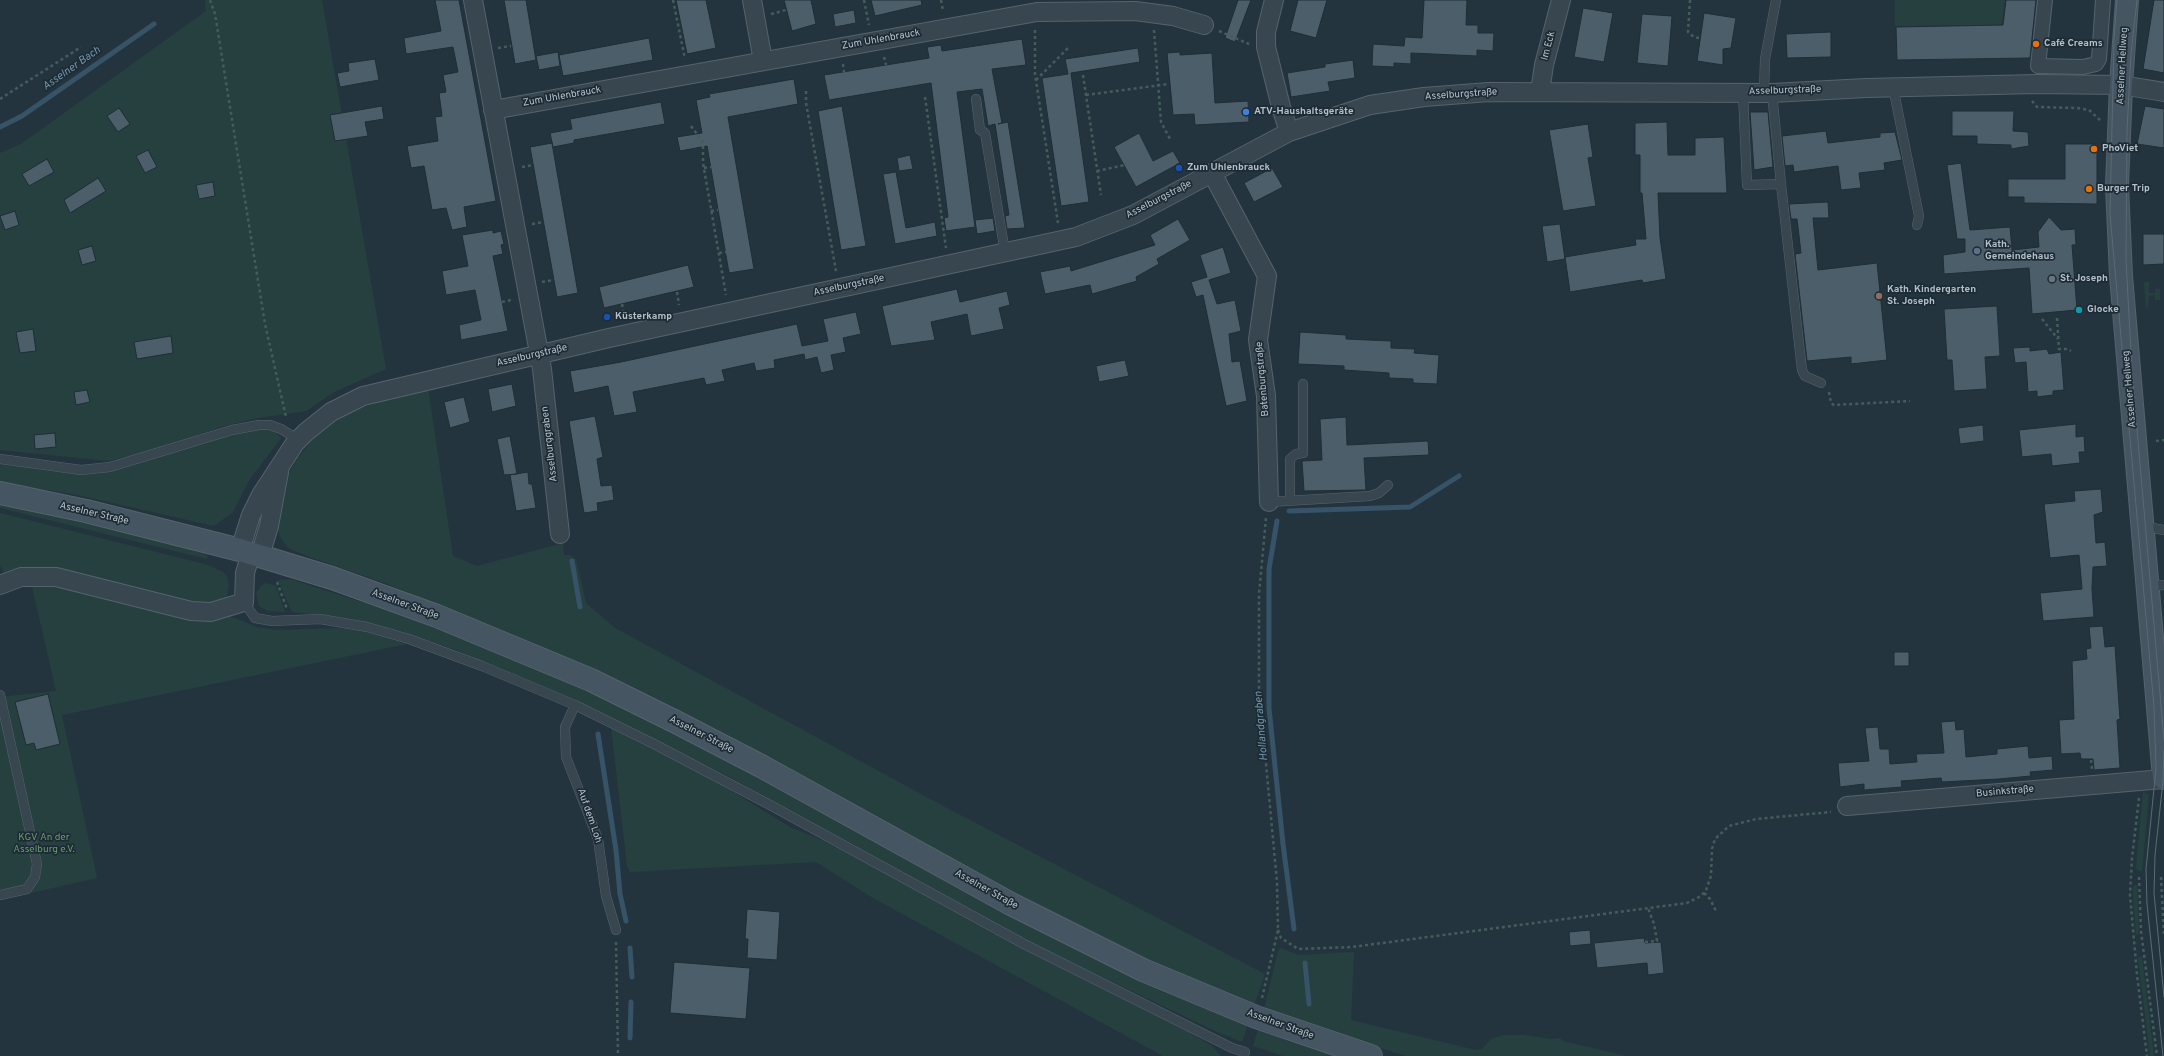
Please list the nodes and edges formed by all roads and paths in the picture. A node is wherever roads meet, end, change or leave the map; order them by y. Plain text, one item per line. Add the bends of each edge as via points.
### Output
1 (210, 0) edge
2 (473, 0) edge
3 (673, 0) edge
4 (752, 0) edge
5 (864, 0) edge
6 (1274, 0) edge
7 (1561, 0) edge
8 (1690, 0) edge
9 (1776, 0) edge
10 (2045, 0) edge
11 (2103, 0) edge
12 (2127, 0) edge
13 (786, 10) dead end
14 (1037, 12) junction
15 (764, 15) dead end
16 (1152, 23) dead end
17 (1204, 25) joint
18 (1699, 38) dead end
19 (872, 42) junction
20 (511, 46) dead end
21 (81, 47) dead end
22 (1266, 47) junction
23 (1068, 48) dead end
24 (495, 49) dead end
25 (763, 61) junction
26 (688, 75) junction
27 (1083, 75) dead end
28 (1036, 80) junction
29 (1159, 84) junction
30 (1169, 84) dead end
31 (2121, 85) junction
32 (1893, 87) junction
33 (806, 91) dead end
34 (1540, 92) junction
35 (2164, 92) edge
36 (1743, 93) junction
37 (1768, 93) junction
38 (1086, 95) junction
39 (926, 97) dead end
40 (0, 99) edge
41 (976, 100) dead end
42 (2036, 107) dead end
43 (493, 110) junction
44 (2100, 121) dead end
45 (691, 126) dead end
46 (1289, 132) junction
47 (1170, 139) dead end
48 (534, 165) dead end
49 (1125, 165) dead end
50 (711, 166) dead end
51 (517, 168) dead end
52 (704, 168) junction
53 (1097, 171) junction
54 (1212, 173) junction
55 (1781, 184) junction
56 (1101, 194) dead end
57 (718, 210) dead end
58 (711, 211) junction
59 (544, 222) dead end
60 (1058, 223) dead end
61 (528, 225) dead end
62 (1917, 225) dead end
63 (946, 248) dead end
64 (726, 252) dead end
65 (1005, 252) junction
66 (718, 253) junction
67 (836, 272) dead end
68 (554, 280) dead end
69 (538, 282) dead end
70 (677, 292) dead end
71 (726, 295) dead end
72 (517, 299) dead end
73 (502, 302) dead end
74 (622, 304) dead end
75 (679, 304) dead end
76 (624, 316) dead end
77 (2057, 318) dead end
78 (2042, 319) dead end
79 (2059, 339) junction
80 (2072, 351) dead end
81 (539, 354) junction
82 (1821, 383) joint
83 (1303, 384) dead end
84 (1910, 401) dead end
85 (281, 429) junction
86 (298, 440) junction
87 (2164, 440) edge
88 (2156, 441) dead end
89 (0, 459) edge
90 (1388, 485) dead end
91 (0, 493) edge
92 (1290, 501) junction
93 (1269, 502) junction
94 (2142, 526) junction
95 (2164, 530) edge
96 (560, 534) dead end
97 (250, 553) junction
98 (277, 582) dead end
99 (0, 585) edge
100 (2156, 586) edge
101 (244, 602) junction
102 (290, 621) junction
103 (0, 695) edge
104 (575, 706) junction
105 (2164, 779) edge
106 (2138, 802) dead end
107 (1847, 806) joint
108 (2140, 877) dead end
109 (2161, 877) dead end
110 (1704, 893) junction
111 (0, 895) edge
112 (1648, 908) junction
113 (1716, 911) dead end
114 (616, 930) joint
115 (1278, 930) junction
116 (2164, 936) edge
117 (1645, 942) dead end
118 (1256, 1017) junction
119 (618, 1056) edge
120 (1243, 1056) edge
121 (1371, 1056) edge
122 (2147, 1056) edge
123 (2156, 1056) edge

1 - 85 path via 215,14 265,324 286,411
2 - 43 street
3 - 26 path
4 - 25 street
5 - 19 path
6 - 22 street via 1266,32
7 - 34 street, Im Eck via 1544,64
8 - 18 path via 1688,32
9 - 37 lane via 1765,59
10 - 11 street via 2038,66 2083,67 2096,64 2099,59
12 - 31 main road, Asselner Hellweg
13 - 15 path
14 - 17 street, Zum Uhlenbrauck via 1135,11 1173,16
14 - 19 street, Zum Uhlenbrauck
14 - 28 path
16 - 29 path
17 - 22 path via 1259,48
19 - 25 street, Zum Uhlenbrauck
20 - 24 path
21 - 40 path
22 - 46 street via 1280,107
23 - 28 path
25 - 26 street, Zum Uhlenbrauck
26 - 43 street, Zum Uhlenbrauck
27 - 38 path
28 - 60 path
29 - 30 path
29 - 38 path
29 - 47 path via 1161,122
31 - 32 street, Asselburgstraße
31 - 35 street, Asselburgstraße
31 - 94 main road, Asselner Hellweg via 2119,234 2128,380
32 - 37 street, Asselburgstraße
32 - 62 lane via 1919,216
33 - 67 path
34 - 36 street, Asselburgstraße
34 - 46 street, Asselburgstraße via 1461,93 1370,105
36 - 37 street, Asselburgstraße
36 - 55 lane via 1748,185
37 - 55 lane
38 - 53 path
39 - 63 path
41 - 65 lane via 980,130 985,134
42 - 44 path via 2089,110
43 - 81 street
45 - 52 path via 703,142
46 - 54 street, Asselburgstraße
48 - 51 path
49 - 53 path
50 - 52 path
52 - 58 path
53 - 56 path
54 - 65 street, Asselburgstraße via 1133,215 1076,237
54 - 93 street, Batenburgstraße via 1267,276 1258,340 1266,396
55 - 82 lane via 1802,370 1805,376
57 - 58 path
58 - 66 path
59 - 61 path
64 - 66 path
65 - 81 street, Asselburgstraße
66 - 71 path
68 - 69 path
70 - 75 path
72 - 73 path
74 - 76 path
77 - 79 path
78 - 79 path
79 - 80 path via 2059,349
81 - 86 street, Asselburgstraße via 363,396 331,412
81 - 96 street, Asselburggraben
82 - 84 path via 1830,392 1831,403 1834,405
83 - 92 lane via 1303,453 1296,454 1290,459
85 - 86 lane
85 - 89 lane via 270,425 232,430 110,467 81,470
86 - 97 street, Asselburgstraße via 279,470 269,526
87 - 88 path
90 - 92 lane via 1379,493 1370,496
91 - 97 main road, Asselner Straße via 86,511
92 - 93 lane
93 - 115 path via 1259,594 1258,664 1277,882
94 - 95 lane
94 - 100 main road, Asselner Hellweg
97 - 101 street, Asselburgstraße
97 - 118 main road, Asselner Straße via 332,578 437,616 591,680 762,766 1054,926 1144,970
98 - 102 path
99 - 101 street via 20,577 56,577 191,611 211,612
100 - 105 main road, Asselner Hellweg
101 - 102 lane via 255,618
102 - 104 lane via 320,619 393,634 482,666
103 - 111 lane via 37,864 35,877 27,889
104 - 114 lane, Auf dem Loh via 565,727 566,757 598,839 606,896
104 - 120 lane via 770,805 1024,944 1232,1048 1245,1052
105 - 107 street, Businkstraße
106 - 122 path via 2130,895
107 - 110 path via 1842,811 1756,819 1729,826 1715,839 1709,884
108 - 123 path via 2141,931
109 - 116 path
110 - 112 path via 1687,902
110 - 113 path
112 - 115 path via 1344,948 1298,949 1281,938
112 - 117 path via 1657,941
114 - 119 path
115 - 118 path via 1266,986
118 - 121 main road, Asselner Straße

